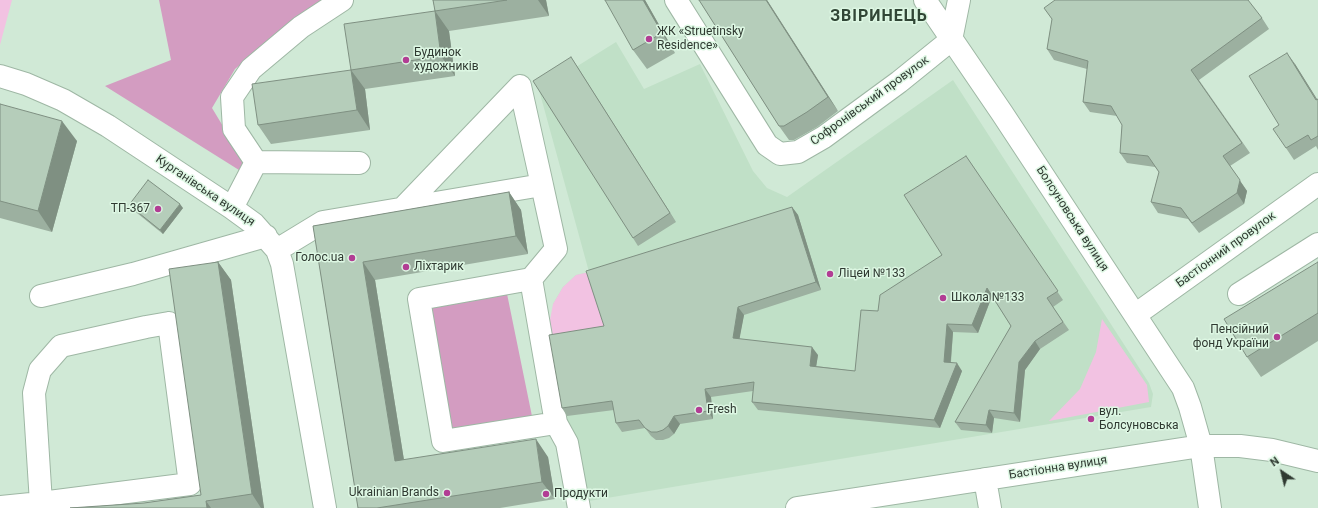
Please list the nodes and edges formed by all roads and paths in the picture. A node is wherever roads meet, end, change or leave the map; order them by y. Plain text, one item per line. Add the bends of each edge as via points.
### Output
1 (342, 0) edge
2 (676, 0) edge
3 (925, 0) edge
4 (959, 0) edge
5 (952, 40) junction
6 (0, 76) edge
7 (256, 162) junction
8 (359, 163) dead end
9 (1318, 184) edge
10 (542, 185) junction
11 (232, 208) junction
12 (402, 209) junction
13 (272, 243) junction
14 (1318, 244) edge
15 (531, 279) junction
16 (1239, 294) dead end
17 (41, 296) dead end
18 (1135, 315) junction
19 (556, 422) junction
20 (1201, 446) junction
21 (1318, 462) edge
22 (985, 479) junction
23 (145, 499) edge
24 (41, 503) junction
25 (0, 507) edge
26 (325, 508) edge
27 (579, 508) edge
28 (797, 508) edge
29 (990, 508) edge
30 (1210, 508) edge

1 - 7 street via 301,27 251,69 232,97 234,129
2 - 5 street, Софронівський провулок via 767,145 780,154 798,152 824,137 900,82
3 - 5 street, Болсуновська вулиця
4 - 5 street
5 - 18 street, Болсуновська вулиця
6 - 11 street, Курганівська вулиця via 63,100 108,126
7 - 8 street
7 - 11 street
9 - 18 street, Бастіонний провулок
10 - 12 street
10 - 12 street via 520,86
10 - 15 street via 556,249
11 - 13 street, Курганівська вулиця via 254,224
12 - 13 street via 323,222
13 - 17 street
13 - 26 street, Курганівська вулиця via 282,264
14 - 16 street
15 - 19 street
15 - 19 street via 419,299 444,441
18 - 20 street, Болсуновська вулиця via 1183,388
19 - 27 street via 567,443
20 - 21 street, Бастіонна вулиця via 1240,446 1272,450
20 - 22 street, Бастіонна вулиця
20 - 30 street, Болсуновська вулиця
22 - 28 street, Бастіонна вулиця
22 - 29 street
23 - 24 street
23 - 24 street via 190,484 169,323 61,346 40,370 34,393
24 - 25 street

